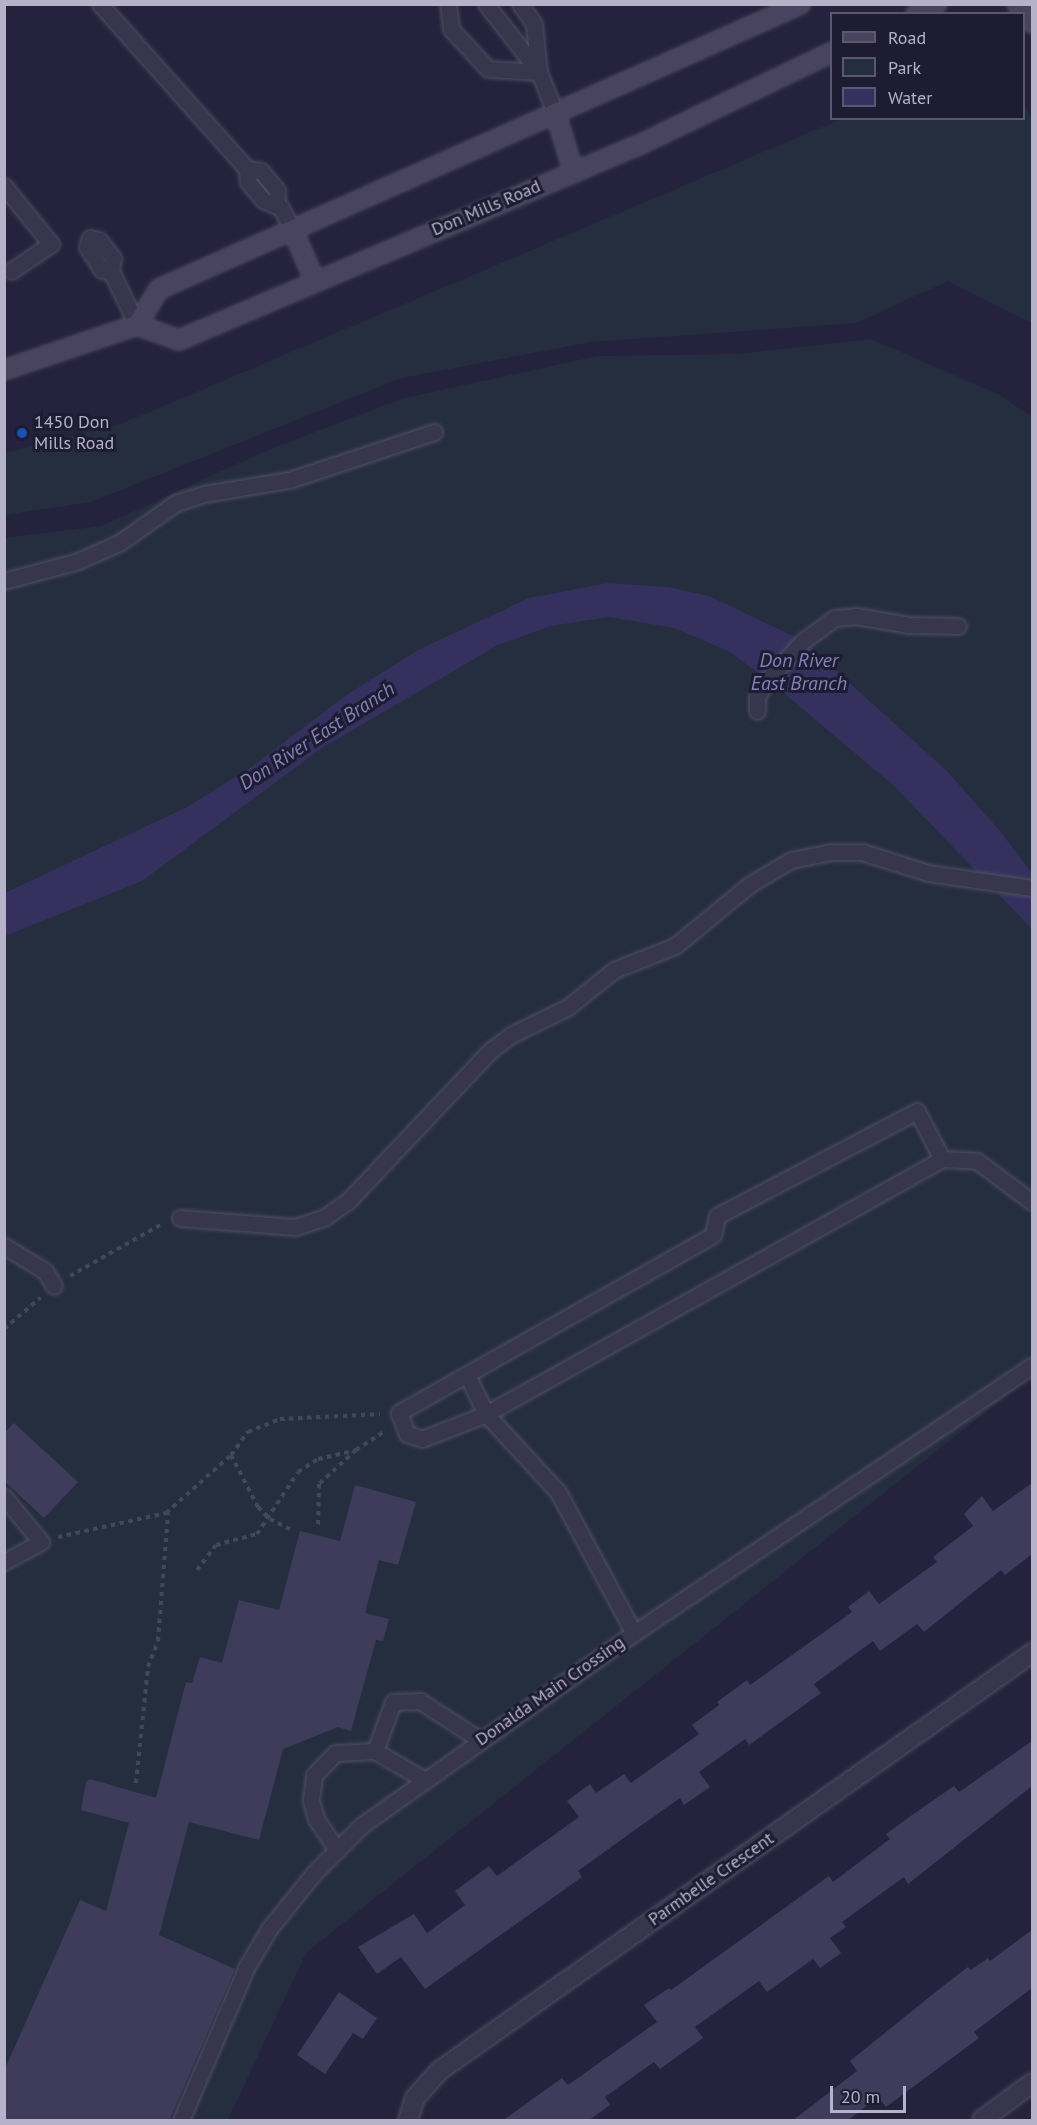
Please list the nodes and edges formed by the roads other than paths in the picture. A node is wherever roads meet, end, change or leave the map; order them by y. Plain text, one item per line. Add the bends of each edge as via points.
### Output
1 (100, 4) edge
2 (448, 4) edge
3 (486, 4) edge
4 (520, 4) edge
5 (801, 4) edge
6 (937, 4) edge
7 (920, 12) edge
8 (830, 52) edge
9 (539, 72) junction
10 (556, 115) junction
11 (573, 170) junction
12 (4, 186) edge
13 (293, 231) junction
14 (11, 271) dead end
15 (111, 271) dead end
16 (315, 281) junction
17 (136, 325) junction
18 (6, 365) edge
19 (434, 432) dead end
20 (4, 581) edge
21 (958, 626) dead end
22 (757, 711) dead end
23 (1032, 888) edge
24 (942, 1159) junction
25 (1032, 1202) edge
26 (180, 1218) road end
27 (4, 1246) edge
28 (54, 1286) road end
29 (1032, 1366) edge
30 (467, 1376) junction
31 (486, 1414) junction
32 (4, 1497) edge
33 (4, 1562) edge
34 (634, 1634) junction
35 (1032, 1653) edge
36 (480, 1740) junction
37 (375, 1751) junction
38 (423, 1779) junction
39 (337, 1850) junction
40 (1032, 2083) edge
41 (181, 2121) edge
42 (408, 2121) edge
43 (982, 2121) edge

1 - 13 lane via 247,170 261,171 277,190 277,203
2 - 9 lane via 451,29 488,69
3 - 9 lane
4 - 9 lane via 534,24
5 - 10 main road
6 - 7 main road
8 - 11 main road, Don Mills Road via 637,146
9 - 10 lane
10 - 11 main road
10 - 13 main road
11 - 16 main road, Don Mills Road
12 - 14 lane via 51,244
13 - 16 main road
13 - 17 main road via 159,289
15 - 17 lane
16 - 17 main road, Don Mills Road via 179,340
17 - 18 main road
19 - 20 lane via 289,480 204,494 176,503 119,543 78,561
21 - 22 lane via 909,625 856,616 835,618 803,641 767,680 757,697
23 - 26 lane via 928,873 862,852 832,852 791,860 749,885 675,946 614,970 568,1008 511,1035 414,1128 348,1201 325,1217 295,1227
24 - 25 lane via 977,1161
24 - 30 lane via 917,1111 717,1216 713,1235
24 - 31 lane
27 - 28 lane via 16,1249 45,1271
29 - 34 lane, Donalda Main Crossing
30 - 31 lane
30 - 31 lane via 400,1417 407,1434 422,1439
31 - 34 lane via 558,1492
32 - 33 lane via 41,1542
34 - 36 lane, Donalda Main Crossing
35 - 42 street, Parmbelle Crescent via 439,2071 415,2098
36 - 37 lane via 420,1701 393,1702
36 - 38 lane, Donalda Main Crossing
37 - 38 lane
37 - 39 lane via 335,1753 314,1775 311,1800 316,1820
38 - 39 lane, Donalda Main Crossing
39 - 41 lane, Donalda Main Crossing via 284,1908 260,1944
40 - 43 street

